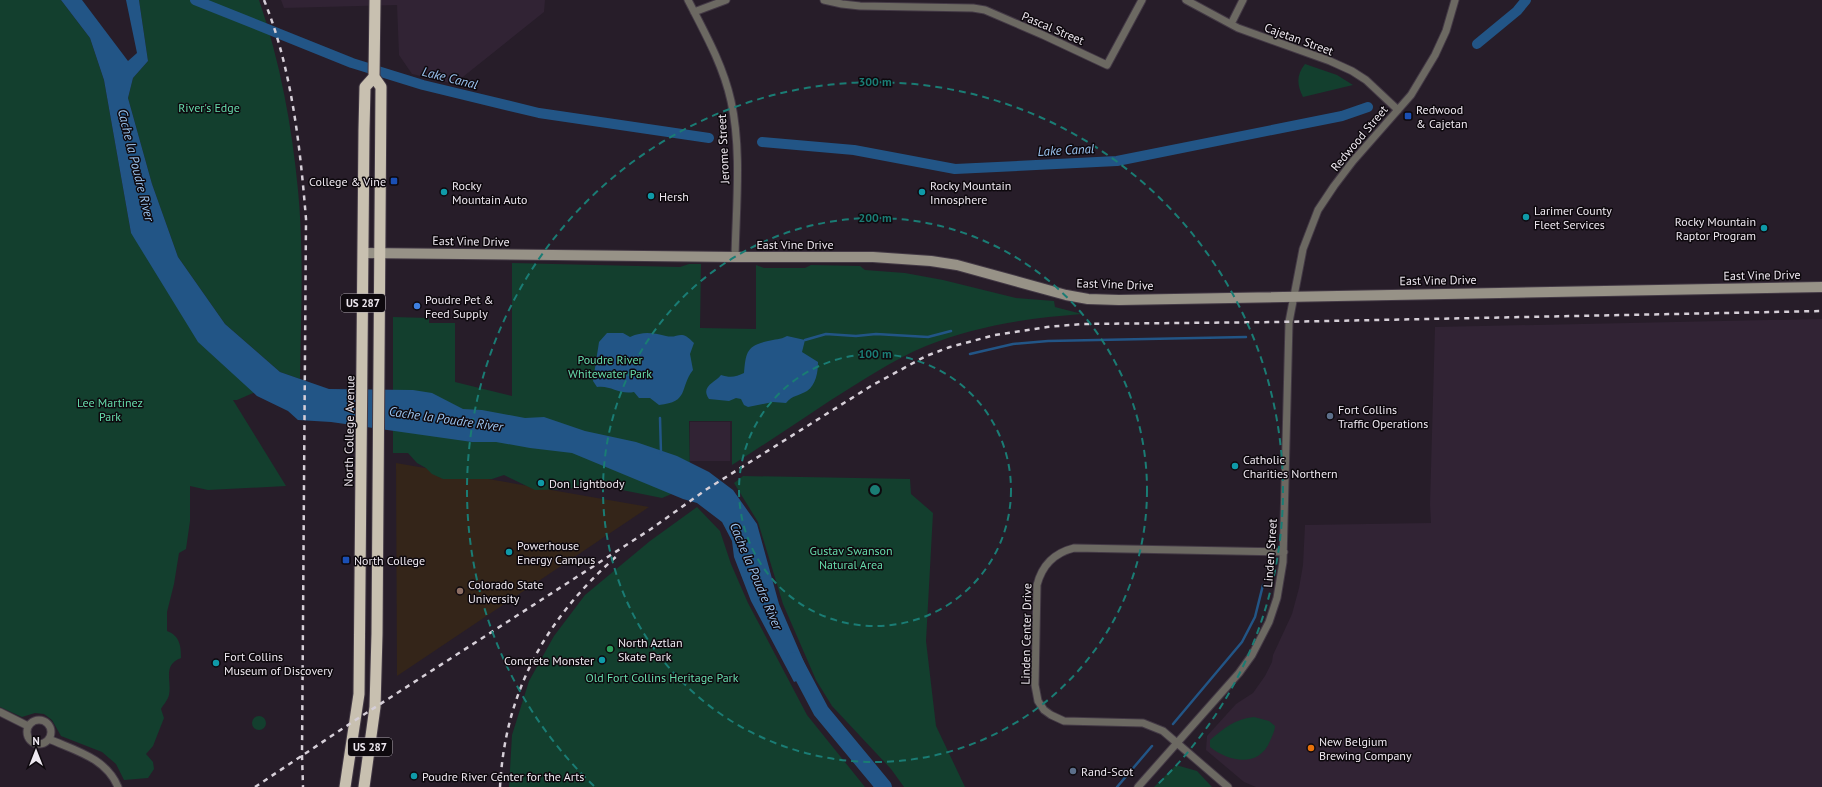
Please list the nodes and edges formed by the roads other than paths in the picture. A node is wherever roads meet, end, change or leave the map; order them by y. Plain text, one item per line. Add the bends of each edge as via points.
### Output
1 (374, 0) edge
2 (688, 0) edge
3 (726, 0) edge
4 (824, 0) edge
5 (1142, 0) edge
6 (1186, 0) edge
7 (1244, 0) edge
8 (1452, 1) edge
9 (917, 3) edge
10 (694, 12) junction
11 (1231, 24) junction
12 (374, 77) junction
13 (1398, 110) junction
14 (363, 253) junction
15 (380, 253) junction
16 (735, 258) junction
17 (1822, 287) edge
18 (1293, 296) junction
19 (1284, 552) junction
20 (0, 712) edge
21 (28, 726) junction
22 (49, 739) junction
23 (1177, 743) junction
24 (118, 787) edge
25 (345, 787) edge
26 (364, 787) edge
27 (1138, 787) edge
28 (1228, 787) edge

1 - 12 highway, North College Avenue / US 287
2 - 10 street, Jerome Street
3 - 10 street
4 - 9 street, Pascal Street via 860,6
5 - 9 street, Pascal Street via 1107,65 985,10
6 - 11 street, Cajetan Street
7 - 11 street
8 - 13 street, Redwood Street via 1446,30 1435,55 1411,95
10 - 16 street, Jerome Street via 718,59 731,102 736,150
11 - 13 street, Cajetan Street via 1352,71 1366,80
12 - 14 highway, North College Avenue / US 287 via 366,87
12 - 15 highway, North College Avenue / US 287 via 381,87
13 - 18 street, Redwood Street via 1353,161 1318,210 1303,249
14 - 15 main road, East Vine Drive
14 - 25 highway, North College Avenue / US 287 via 359,694
15 - 16 main road, East Vine Drive
15 - 26 highway, North College Avenue / US 287 via 375,707
16 - 18 main road, East Vine Drive via 873,257 930,261 1088,299
17 - 18 main road, East Vine Drive
18 - 19 street, Linden Street via 1289,322
19 - 23 street, Linden Street via 1277,598 1260,642 1239,673
19 - 23 street, Linden Center Drive via 1074,548 1055,555 1044,566 1037,585 1034,686 1038,701 1044,710 1064,721 1150,725 1163,731
20 - 21 street
21 - 22 street via 27,734 33,743 40,744
21 - 22 street via 36,720 45,721 51,730
22 - 24 street via 99,762 114,776
23 - 27 street, Linden Street
23 - 28 street, Linden Center Drive

